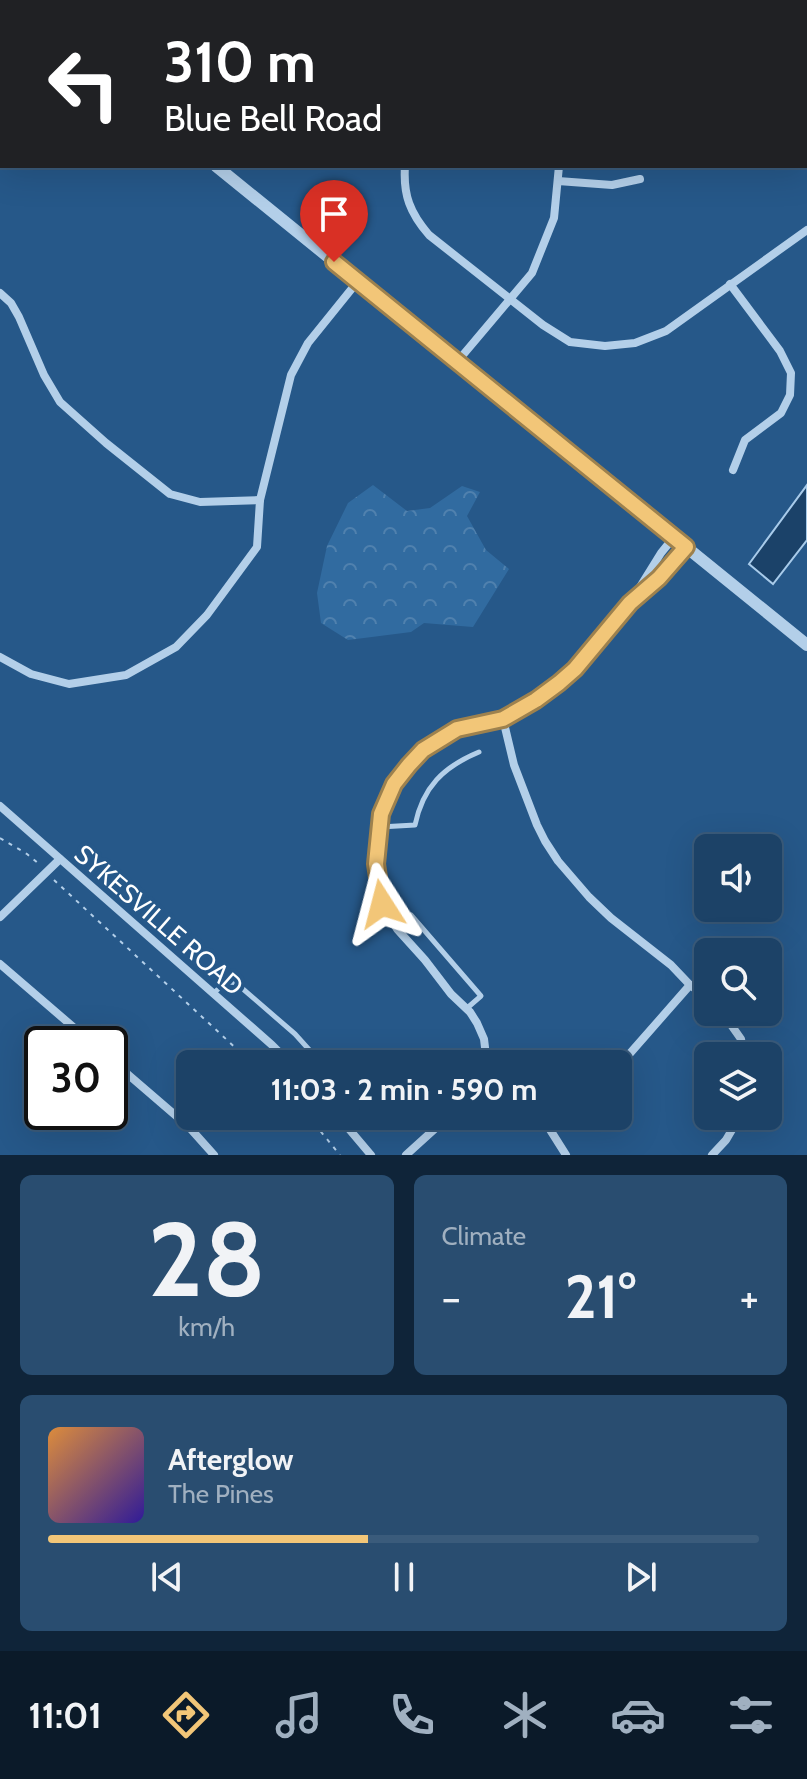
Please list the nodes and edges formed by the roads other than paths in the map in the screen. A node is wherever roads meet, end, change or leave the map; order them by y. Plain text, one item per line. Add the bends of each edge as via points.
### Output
1 (218, 168) edge
2 (405, 168) edge
3 (559, 168) edge
4 (640, 179) dead end
5 (558, 181) junction
6 (807, 230) edge
7 (358, 281) junction
8 (730, 284) junction
9 (0, 293) edge
10 (509, 300) junction
11 (457, 362) junction
12 (733, 470) dead end
13 (260, 500) junction
14 (674, 537) junction
15 (686, 547) junction
16 (630, 603) junction
17 (807, 645) edge
18 (0, 657) edge
19 (503, 719) junction
20 (479, 752) dead end
21 (0, 806) edge
22 (379, 827) junction
23 (60, 859) junction
24 (0, 917) edge
25 (396, 927) junction
26 (0, 964) edge
27 (690, 985) junction
28 (694, 988) edge
29 (213, 994) junction
30 (466, 1009) junction
31 (72, 1026) edge
32 (277, 1050) edge
33 (309, 1050) edge
34 (485, 1050) edge
35 (632, 1051) edge
36 (128, 1074) edge
37 (350, 1130) edge
38 (434, 1130) edge
39 (550, 1130) edge
40 (732, 1130) edge
41 (214, 1155) edge
42 (371, 1155) edge
43 (406, 1155) edge
44 (566, 1155) edge
45 (712, 1155) edge

1 - 7 street
2 - 10 street via 403,183 414,217
3 - 5 street
4 - 5 street via 612,185
5 - 10 street via 554,218 532,273
6 - 8 street
7 - 11 street
7 - 13 street via 308,343 291,375
8 - 10 street via 666,331 635,343 605,346 570,342
8 - 12 street via 791,373 790,395 781,413 745,440
9 - 13 street via 19,317 60,402 170,494 200,502
10 - 11 street
11 - 14 street
13 - 18 street via 257,547 176,647 126,675 69,684 31,674
14 - 15 street
14 - 16 street
15 - 16 street
15 - 17 street
16 - 19 street via 575,669
19 - 22 street via 457,729 423,750 394,784
19 - 27 street via 537,825 558,861 611,918
20 - 22 lane via 439,776 424,796 415,825
21 - 23 street, SYKESVILLE ROAD
22 - 25 street via 377,883
23 - 24 street
23 - 29 street, SYKESVILLE ROAD
25 - 30 street
25 - 30 lane via 411,915 471,984 481,996
26 - 31 street
27 - 28 street
27 - 35 street
29 - 32 street, SYKESVILLE ROAD
29 - 33 lane via 223,984 236,983
30 - 34 street
36 - 41 street
37 - 42 street
38 - 43 street
39 - 44 street
40 - 45 street

